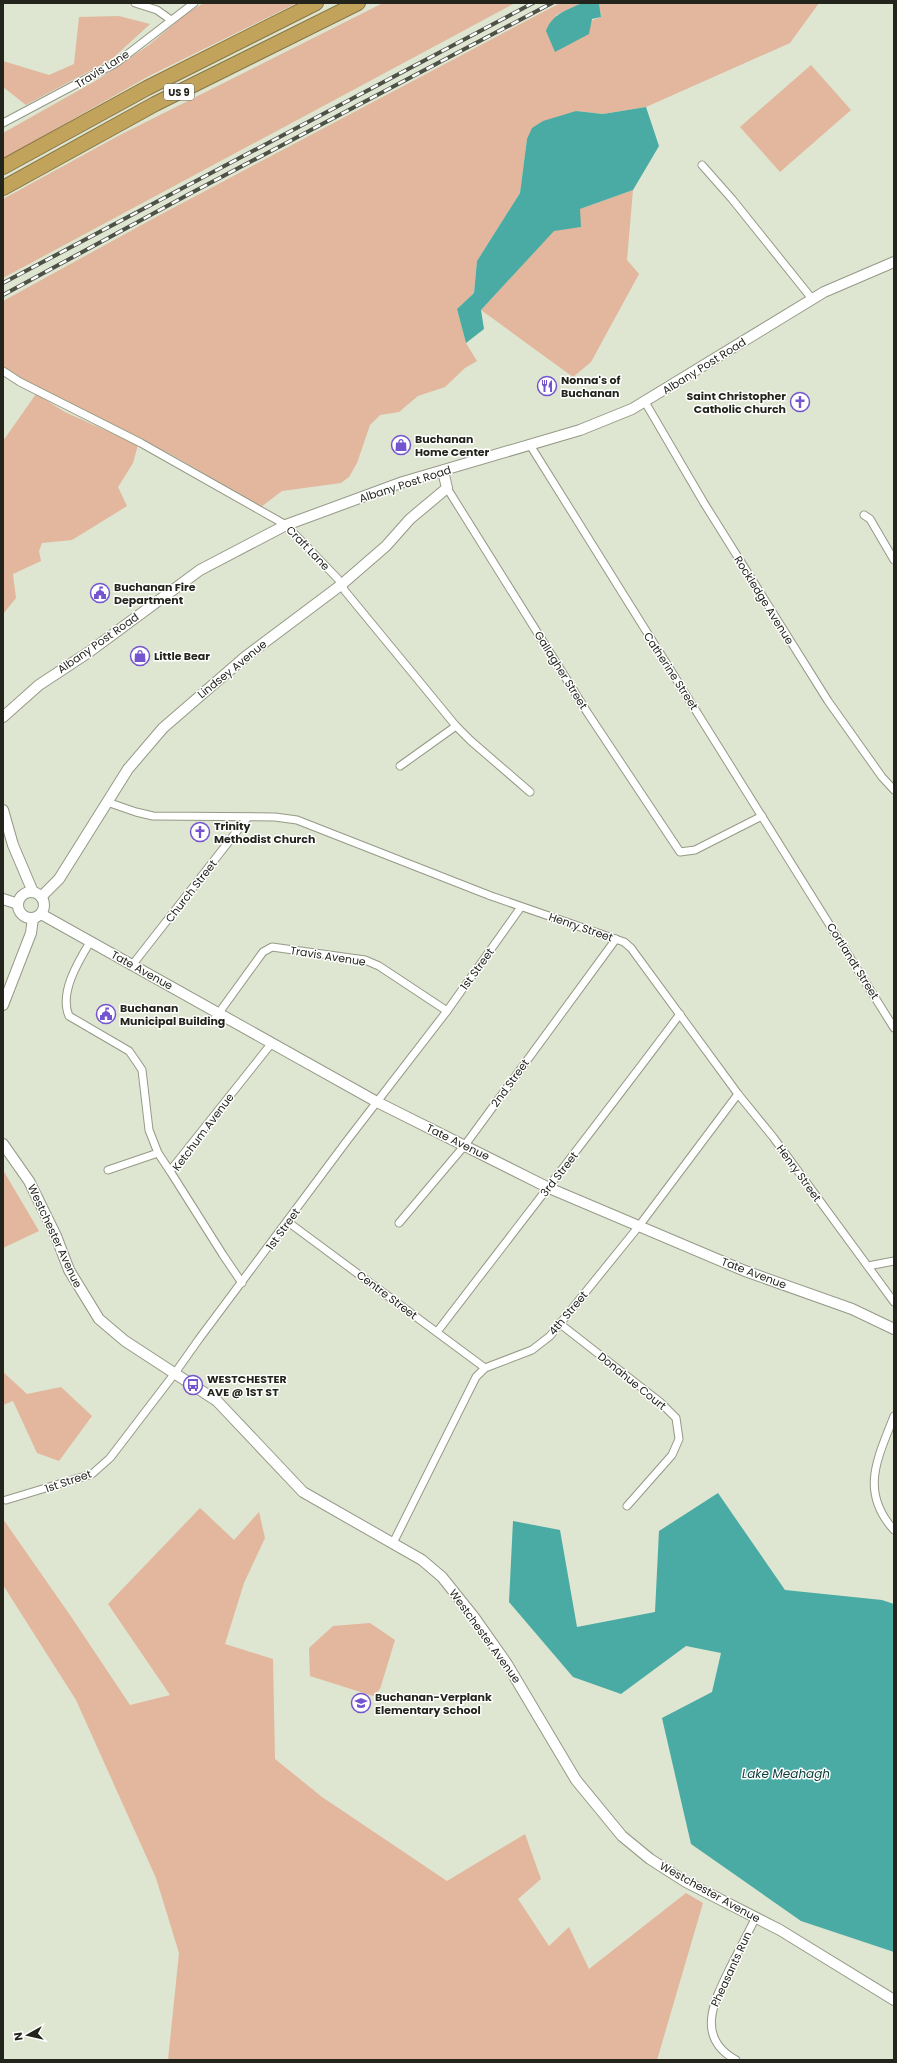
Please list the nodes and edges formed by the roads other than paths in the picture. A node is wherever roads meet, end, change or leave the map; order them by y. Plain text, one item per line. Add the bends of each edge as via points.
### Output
1 (135, 3) edge
2 (194, 3) edge
3 (316, 3) edge
4 (358, 3) edge
5 (171, 20) junction
6 (3, 123) edge
7 (702, 165) dead end
8 (3, 167) edge
9 (3, 188) edge
10 (894, 262) edge
11 (812, 300) junction
12 (3, 371) edge
13 (646, 402) junction
14 (530, 445) junction
15 (443, 471) junction
16 (447, 488) junction
17 (864, 515) dead end
18 (286, 525) junction
19 (894, 560) edge
20 (342, 585) junction
21 (3, 717) edge
22 (456, 726) junction
23 (400, 766) dead end
24 (894, 790) edge
25 (530, 792) dead end
26 (107, 802) junction
27 (3, 810) edge
28 (762, 816) junction
29 (248, 818) junction
30 (37, 894) junction
31 (812, 895) joint
32 (3, 899) edge
33 (18, 904) junction
34 (521, 907) junction
35 (37, 916) junction
36 (616, 939) junction
37 (90, 942) junction
38 (134, 964) junction
39 (3, 1005) edge
40 (447, 1011) junction
41 (680, 1014) junction
42 (216, 1017) junction
43 (894, 1028) edge
44 (271, 1044) junction
45 (738, 1094) junction
46 (377, 1102) junction
47 (3, 1144) edge
48 (465, 1145) junction
49 (158, 1153) junction
50 (108, 1170) dead end
51 (170, 1171) junction
52 (549, 1188) junction
53 (288, 1222) junction
54 (399, 1223) dead end
55 (640, 1226) junction
56 (894, 1261) edge
57 (868, 1266) junction
58 (242, 1283) junction
59 (894, 1302) edge
60 (559, 1324) junction
61 (894, 1329) edge
62 (437, 1332) junction
63 (485, 1368) junction
64 (175, 1373) junction
65 (894, 1416) edge
66 (6, 1500) dead end
67 (627, 1506) dead end
68 (894, 1530) edge
69 (393, 1543) junction
70 (756, 1917) junction
71 (894, 2000) edge
72 (736, 2060) edge

1 - 5 street via 157,10
2 - 5 street, Travis Lane
3 - 8 highway, US 9 via 147,88
4 - 9 highway, US 9 via 162,101
5 - 6 street, Travis Lane via 116,62
7 - 11 street
10 - 11 street, Albany Post Road via 824,292
11 - 13 street, Albany Post Road
12 - 18 street, Craft Lane via 135,440
13 - 14 street, Albany Post Road via 580,430
13 - 24 street, Rockledge Avenue via 738,560 828,701
14 - 15 street, Albany Post Road
14 - 28 street, Catherine Street
15 - 16 street
15 - 18 street, Albany Post Road via 403,482
16 - 20 street, Lindsey Avenue
16 - 28 street, Gallagher Street via 587,712 679,851 694,850
17 - 19 street via 870,519
18 - 20 street, Craft Lane
18 - 21 street, Albany Post Road via 200,570 89,652 39,685
20 - 22 street, Craft Lane
20 - 26 street, Lindsey Avenue via 245,657 163,728 128,769
22 - 23 street
22 - 25 street, Craft Lane
26 - 29 street, Henry Street via 153,816
26 - 30 street, Lindsey Avenue via 59,879
27 - 30 street via 13,845
28 - 31 street, Catherine Street
29 - 34 street, Henry Street via 275,817 297,820
29 - 38 street, Church Street
30 - 33 street via 23,895
30 - 35 street via 44,906
31 - 43 street, Cortlandt Street
32 - 33 street
33 - 35 street via 22,915
34 - 36 street, Henry Street
34 - 40 street, 1st Street
35 - 37 street, Tate Avenue
35 - 39 street
36 - 41 street, Henry Street via 631,948
36 - 48 street, 2nd Street
37 - 38 street, Tate Avenue
37 - 49 street via 77,964 70,984 66,1009 69,1016 129,1052 142,1070 148,1130
38 - 42 street, Tate Avenue
40 - 42 street, Travis Avenue via 379,966 365,960 272,947 267,948
40 - 46 street, 1st Street
41 - 45 street, Henry Street
41 - 52 street, 3rd Street
42 - 44 street, Tate Avenue
44 - 46 street, Tate Avenue
44 - 51 street, Ketchum Avenue
45 - 55 street, 4th Street
45 - 57 street, Henry Street via 774,1137
46 - 48 street, Tate Avenue
46 - 53 street, 1st Street
47 - 64 street, Westchester Avenue via 29,1181 56,1236 69,1270 99,1319 125,1341
48 - 52 street, Tate Avenue
48 - 54 street, 2nd Street
49 - 50 street
49 - 51 street
51 - 58 street, Ketchum Avenue
52 - 55 street, Tate Avenue
52 - 62 street, 3rd Street
53 - 58 street, 1st Street
53 - 62 street, Centre Street
55 - 60 street, 4th Street
55 - 61 street, Tate Avenue via 745,1270 852,1309
56 - 57 street
57 - 59 street, Henry Street
58 - 64 street, 1st Street
60 - 63 street, 4th Street via 550,1336 532,1350
60 - 67 street, Donahue Court via 660,1402 676,1418 679,1439 672,1455
62 - 63 street, Centre Street
63 - 69 street via 476,1377
64 - 66 street, 1st Street via 100,1468 78,1480
64 - 69 street, Westchester Avenue via 217,1400 304,1492
65 - 68 street via 875,1469 873,1482 877,1503 887,1523
69 - 70 street, Westchester Avenue via 422,1560 442,1577 474,1617 507,1664 576,1780 622,1836 650,1859 686,1882
70 - 71 street, Westchester Avenue
70 - 72 street, Pheasants Run via 716,1995 711,2017 713,2033 719,2046

